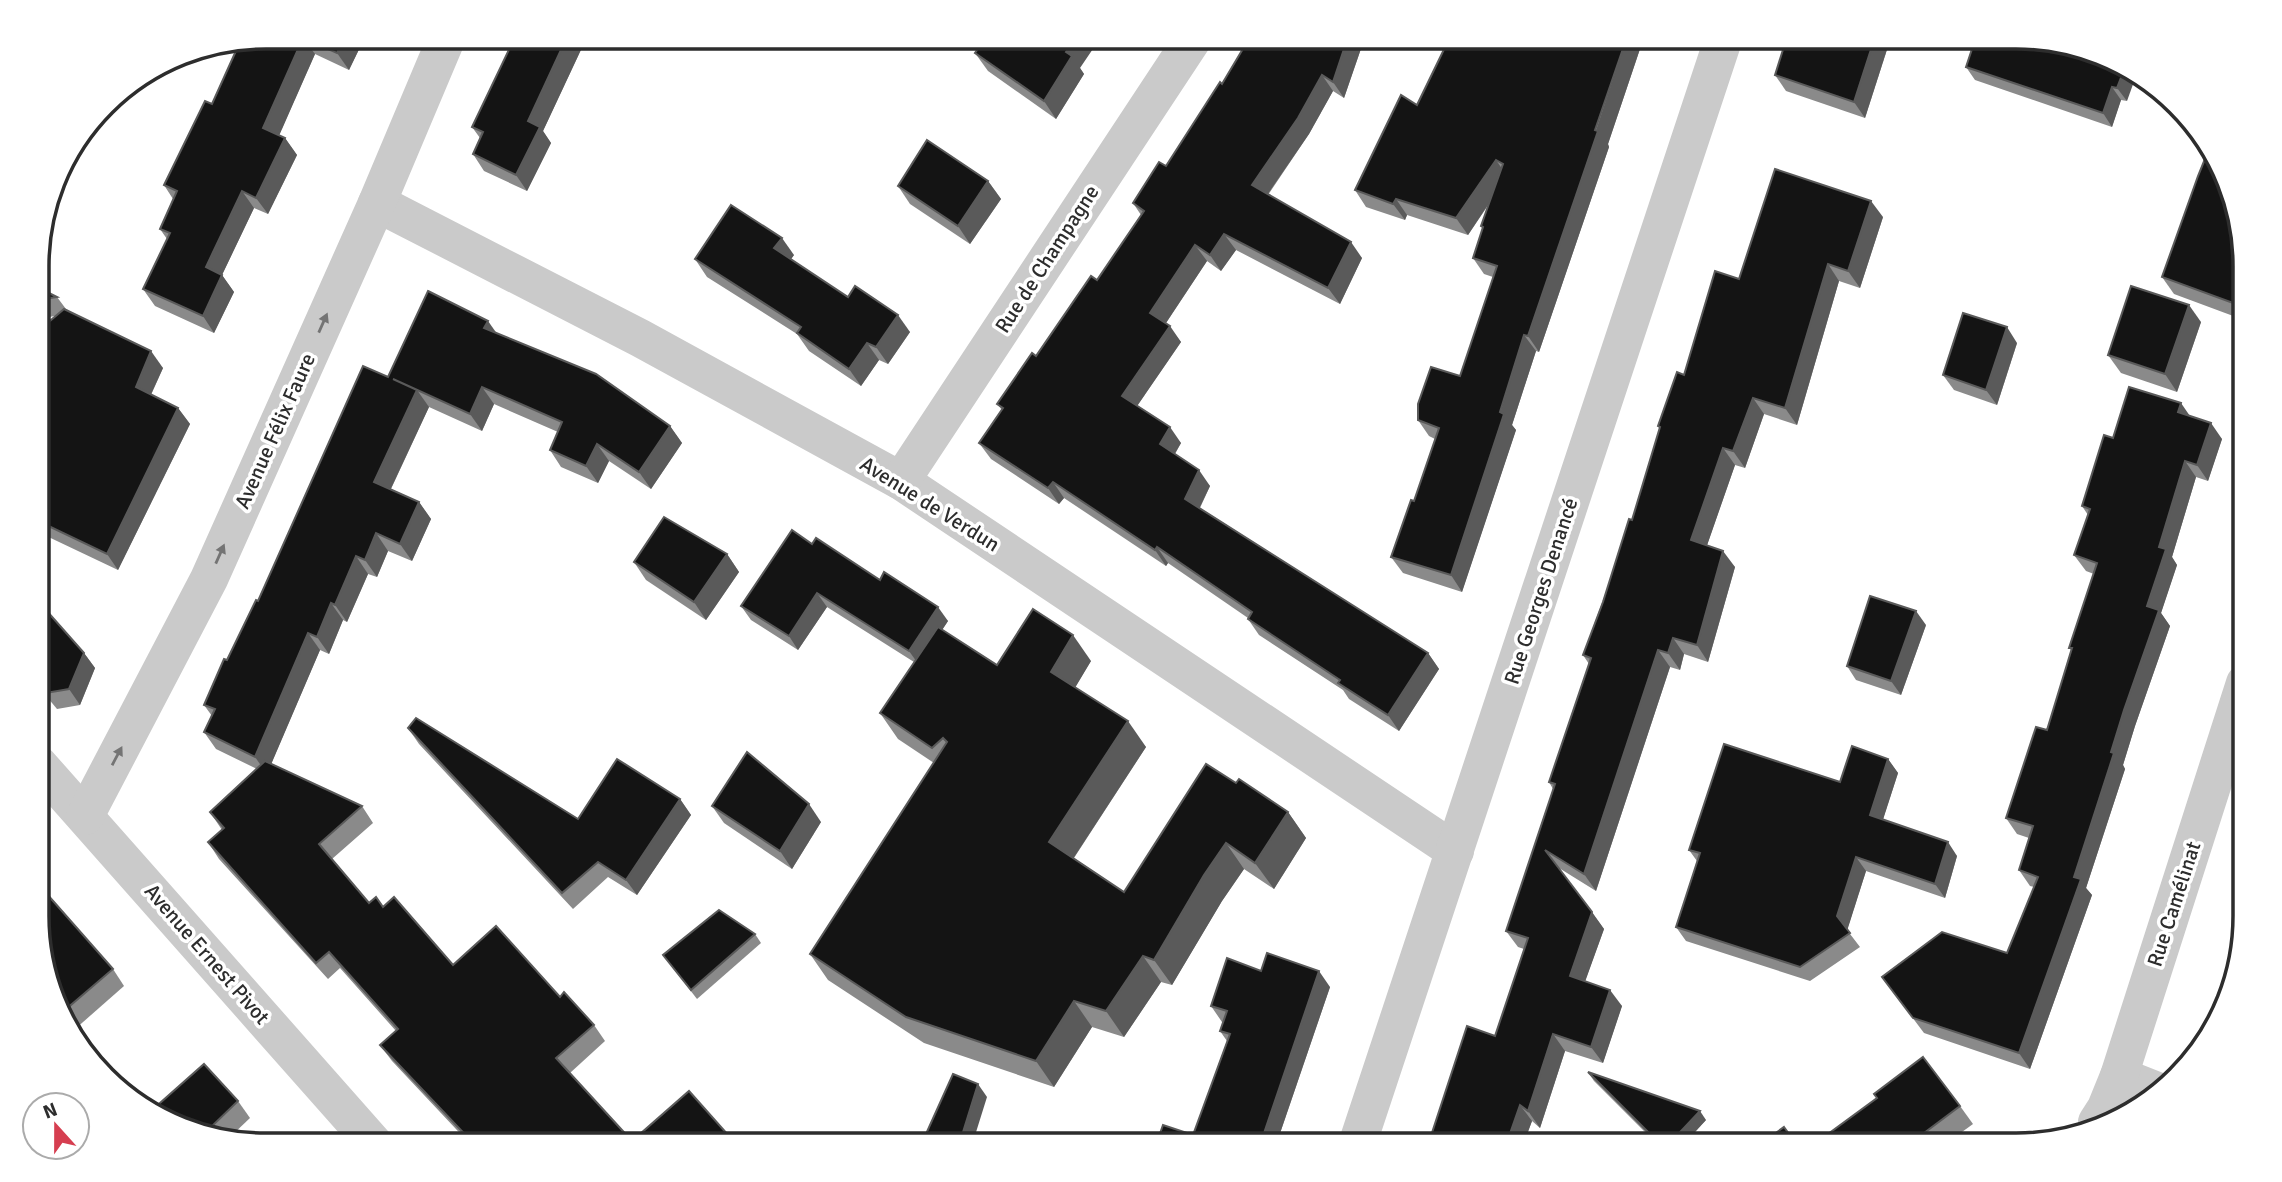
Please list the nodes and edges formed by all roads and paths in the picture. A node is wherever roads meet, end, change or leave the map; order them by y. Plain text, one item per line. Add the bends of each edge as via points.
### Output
1 (442, 49) edge
2 (1186, 49) edge
3 (1720, 49) edge
4 (377, 203) junction
5 (901, 481) junction
6 (2233, 720) edge
7 (49, 776) edge
8 (85, 817) junction
9 (1455, 851) junction
10 (2119, 1076) junction
11 (2148, 1087) edge
12 (2101, 1115) edge
13 (364, 1133) edge
14 (1361, 1133) edge

1 - 4 street, Avenue Félix Faure
2 - 5 street, Rue de Champagne
3 - 9 street, Rue Georges Denancé
4 - 5 street, Avenue de Verdun via 640,338
8 -> 4 street, Avenue Félix Faure via 209,579
5 - 9 street, Avenue de Verdun
6 - 10 street, Rue Camélinat
7 - 8 street, Avenue Ernest Pivot
8 - 13 street, Avenue Ernest Pivot
9 - 14 street, Rue Georges Denancé
10 - 11 street
10 - 12 street, Rue Camélinat

